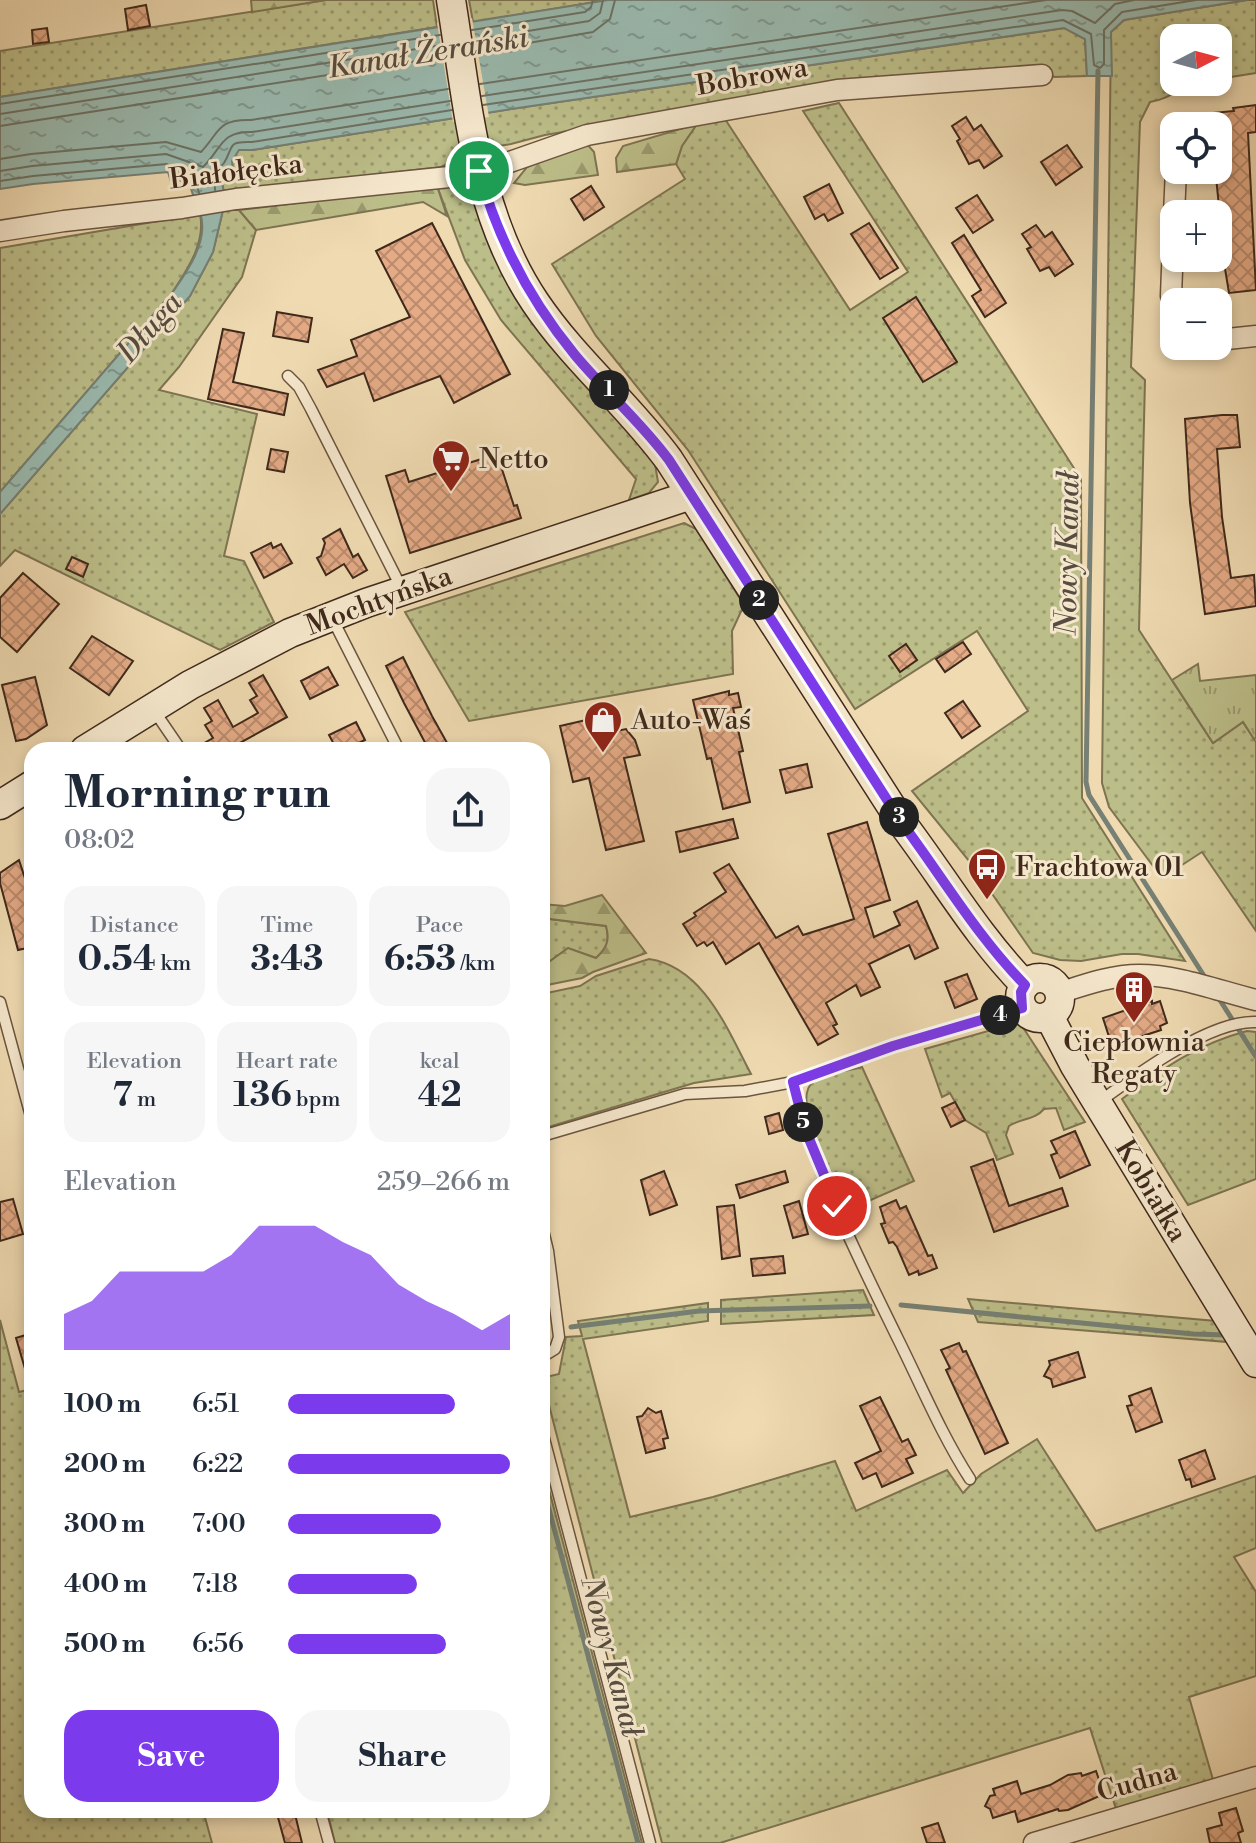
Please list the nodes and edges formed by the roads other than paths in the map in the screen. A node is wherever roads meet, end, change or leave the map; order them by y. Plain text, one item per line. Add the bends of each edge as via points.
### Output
1 (451, 0) edge
2 (1042, 75) dead end
3 (477, 160) junction
4 (0, 231) edge
5 (1256, 336) edge
6 (1232, 339) edge
7 (288, 376) dead end
8 (691, 495) junction
9 (403, 591) junction
10 (331, 616) junction
11 (152, 708) junction
12 (98, 742) edge
13 (175, 742) edge
14 (395, 742) edge
15 (24, 790) edge
16 (0, 805) edge
17 (1039, 1000) junction
18 (1256, 1000) edge
19 (0, 1002) edge
20 (1256, 1022) edge
21 (793, 1082) junction
22 (24, 1090) edge
23 (1098, 1103) junction
24 (550, 1134) edge
25 (550, 1267) edge
26 (550, 1352) edge
27 (1251, 1355) edge
28 (550, 1462) edge
29 (970, 1479) dead end
30 (1256, 1777) edge
31 (322, 1818) edge
32 (329, 1843) edge
33 (650, 1843) edge
34 (1034, 1843) edge

1 - 3 street, Kobiałka
2 - 3 street, Bobrowa via 837,90
3 - 4 street, Białołęcka via 459,176
3 - 8 street, Kobiałka via 505,248 534,301 576,356 655,441
5 - 6 street
7 - 9 lane via 311,409
8 - 9 street, Mochtyńska
8 - 17 street, Kobiałka via 902,823 982,938
9 - 10 street, Mochtyńska
10 - 11 street, Mochtyńska via 234,660
10 - 14 lane
11 - 12 street, Mochtyńska
11 - 13 lane
15 - 16 street
17 - 18 street via 1133,975
17 - 21 lane
17 - 23 street, Kobiałka
19 - 22 lane
20 - 23 lane via 1226,1026 1159,1059
21 - 24 lane via 685,1094
21 - 29 lane via 805,1129 860,1262 945,1441
23 - 27 street, Kobiałka
25 - 26 lane via 559,1337
28 - 33 lane
30 - 34 street, Cudna
31 - 32 lane

